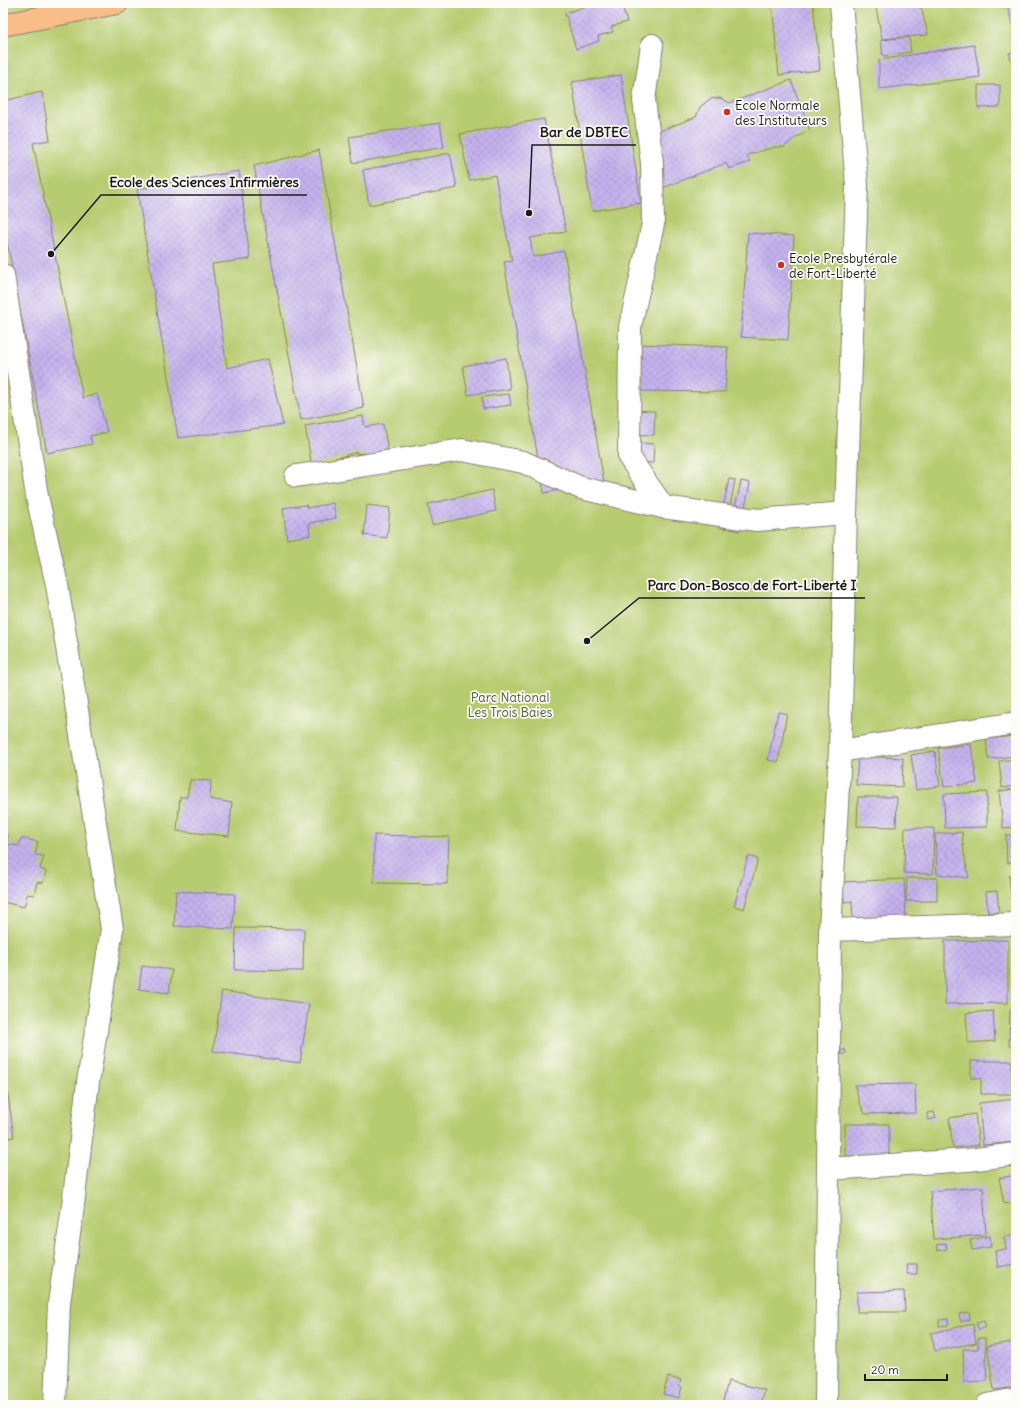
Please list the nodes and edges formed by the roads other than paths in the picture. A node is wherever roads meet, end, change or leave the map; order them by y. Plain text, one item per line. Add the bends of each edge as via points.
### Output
1 (117, 3) edge
2 (841, 3) edge
3 (3, 25) edge
4 (652, 45) dead end
5 (3, 275) edge
6 (296, 476) dead end
7 (663, 507) junction
8 (846, 513) junction
9 (1016, 723) edge
10 (840, 751) junction
11 (1016, 924) edge
12 (830, 930) junction
13 (1016, 1154) edge
14 (828, 1169) junction
15 (1016, 1399) edge
16 (55, 1405) edge
17 (826, 1405) edge
18 (987, 1405) edge

1 - 3 main road
2 - 8 street via 858,185
4 - 7 street via 644,100 652,163 653,224 630,327 629,457
5 - 16 street via 37,496 57,585 112,929 88,1082 59,1302
6 - 7 street via 462,450 523,462 581,488
7 - 8 street via 757,520
8 - 10 street
9 - 10 street
10 - 12 street
11 - 12 street
12 - 14 street
13 - 14 street via 968,1160
14 - 17 street
15 - 18 street

